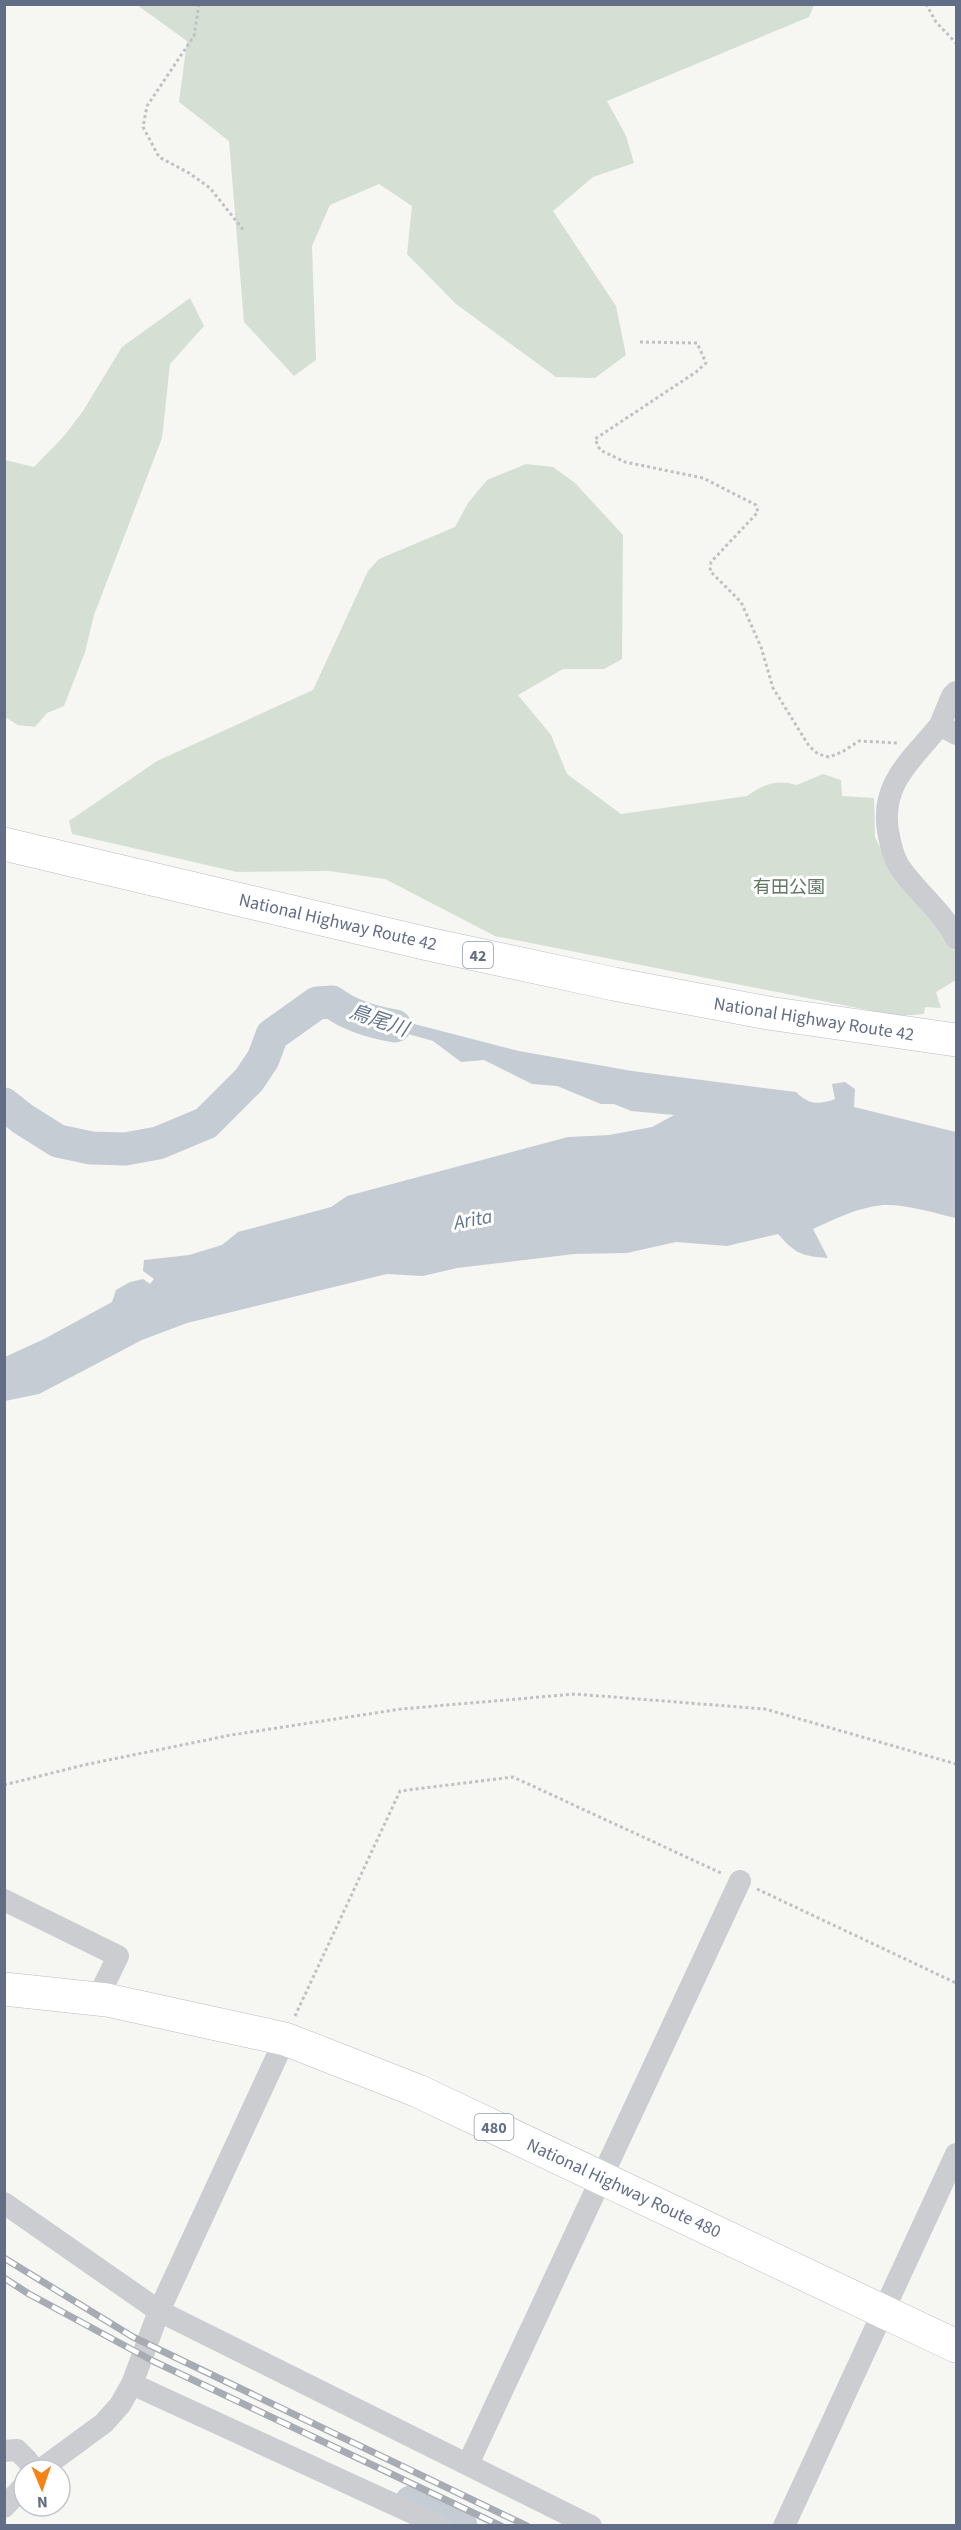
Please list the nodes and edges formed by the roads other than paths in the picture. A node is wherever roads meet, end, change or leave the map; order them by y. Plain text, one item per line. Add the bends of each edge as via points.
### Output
1 (957, 692) edge
2 (948, 729) edge
3 (4, 844) edge
4 (957, 938) edge
5 (957, 1040) edge
6 (740, 1881) road end
7 (4, 1900) edge
8 (4, 1989) edge
9 (107, 2000) junction
10 (285, 2039) junction
11 (957, 2154) edge
12 (601, 2177) junction
13 (4, 2203) edge
14 (159, 2311) junction
15 (885, 2312) junction
16 (957, 2346) edge
17 (132, 2384) junction
18 (4, 2451) edge
19 (25, 2458) edge
20 (56, 2458) edge
21 (468, 2464) junction
22 (441, 2526) edge
23 (591, 2526) edge
24 (784, 2526) edge

1 - 2 street via 952,696
2 - 4 street via 922,748 893,783 886,822 899,865
3 - 5 highway, National Highway Route 42 / 42 via 614,984 768,1013
6 - 12 street
7 - 9 street via 118,1956 104,1985
8 - 9 highway, National Highway Route 480 / 480
9 - 10 highway, National Highway Route 480 / 480
10 - 12 highway, National Highway Route 480 / 480 via 418,2091
10 - 14 street
11 - 15 street
12 - 15 highway, National Highway Route 480 / 480
12 - 21 street
13 - 14 street
14 - 17 street
14 - 21 street
15 - 16 highway, National Highway Route 480 / 480
15 - 24 street
17 - 20 street via 104,2423
17 - 22 street
18 - 19 street via 16,2450
21 - 23 street

